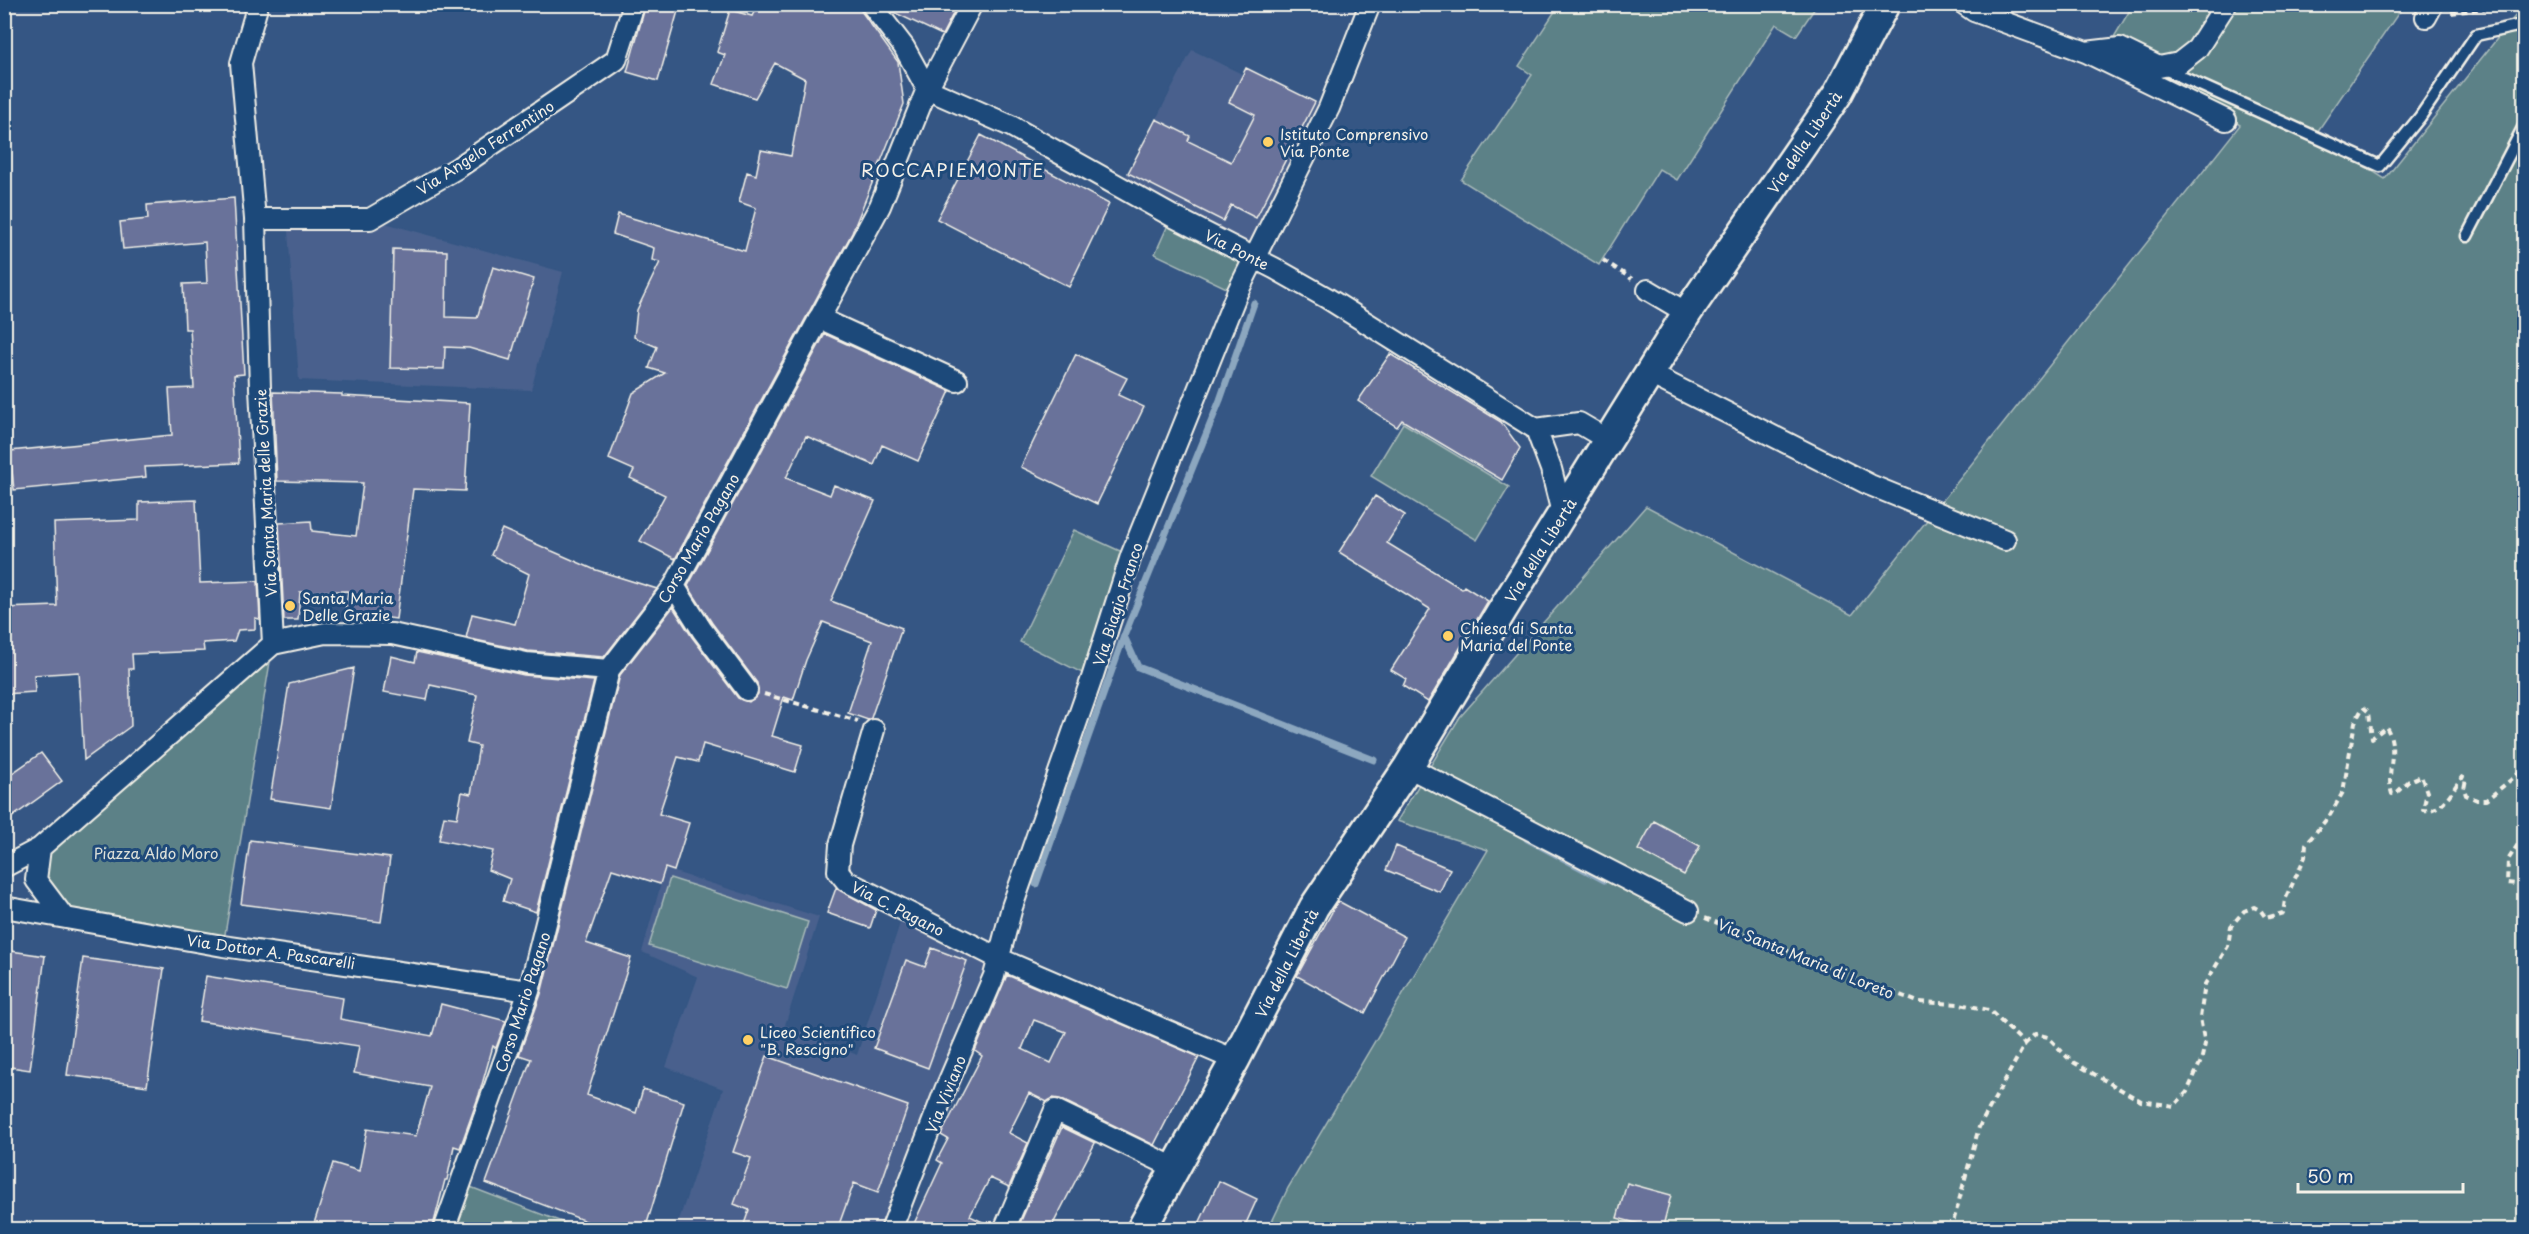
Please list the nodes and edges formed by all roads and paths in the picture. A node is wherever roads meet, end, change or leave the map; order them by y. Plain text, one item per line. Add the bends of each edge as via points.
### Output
1 (258, 4) edge
2 (634, 4) edge
3 (872, 4) edge
4 (972, 4) edge
5 (1370, 4) edge
6 (1885, 4) edge
7 (1964, 4) edge
8 (2226, 4) edge
9 (2524, 9) edge
10 (2430, 11) edge
11 (2524, 28) edge
12 (2085, 52) junction
13 (2159, 67) junction
14 (927, 89) junction
15 (2226, 120) dead end
16 (2524, 126) edge
17 (255, 219) junction
18 (2467, 236) dead end
19 (1256, 258) junction
20 (1603, 260) dead end
21 (1648, 290) joint
22 (1687, 313) junction
23 (819, 318) junction
24 (1650, 374) junction
25 (957, 381) dead end
26 (1536, 429) junction
27 (1608, 440) junction
28 (1551, 469) junction
29 (1581, 484) junction
30 (1563, 513) junction
31 (2005, 540) dead end
32 (674, 586) junction
33 (273, 644) junction
34 (609, 670) junction
35 (747, 690) joint
36 (874, 730) joint
37 (1408, 767) junction
38 (2524, 824) edge
39 (40, 848) junction
40 (10, 862) edge
41 (2524, 885) edge
42 (8, 908) edge
43 (1688, 911) joint
44 (63, 916) junction
45 (1000, 959) junction
46 (529, 991) junction
47 (2025, 1044) junction
48 (1236, 1060) junction
49 (1175, 1168) junction
50 (444, 1230) edge
51 (891, 1230) edge
52 (1004, 1230) edge
53 (1141, 1230) edge
54 (1951, 1230) edge

1 - 17 street, Via Santa Maria delle Grazie via 241,63
2 - 17 street, Via Angelo Ferrentino via 616,60 459,168 370,219
3 - 14 street via 904,47
4 - 14 street, Corso Mario Pagano
5 - 19 street, Via Biagio Franco via 1329,108
6 - 22 main road, Via della Libertà via 1837,95
7 - 12 street
8 - 13 street via 2197,49 2179,63
9 - 10 path
11 - 13 lane via 2476,35 2420,117 2380,166
12 - 13 street via 2120,48
12 - 15 street
14 - 19 street, Via Ponte via 1011,126
14 - 23 street, Corso Mario Pagano via 880,206
16 - 18 lane
17 - 33 street, Via Santa Maria delle Grazie
19 - 26 street, Via Ponte
19 - 45 street, Via Biagio Franco via 1212,352 1131,556 1012,907
20 - 21 path
21 - 22 street
22 - 24 main road, Via della Libertà
23 - 25 street
23 - 32 street, Corso Mario Pagano
24 - 27 main road, Via della Libertà
24 - 31 street via 1870,484
26 - 27 street via 1579,423
26 - 28 street
27 - 29 main road, Via della Libertà
28 - 29 street via 1563,481
28 - 30 street
29 - 30 main road, Via della Libertà
30 - 37 main road, Via della Libertà
32 - 34 street, Corso Mario Pagano
32 - 35 street
33 - 34 street via 325,633 392,634 526,663
33 - 39 street
34 - 46 street, Corso Mario Pagano
35 - 36 path via 865,723
36 - 45 street, Via C. Pagano via 840,845 838,871 846,881
37 - 43 street
37 - 48 main road, Via della Libertà via 1314,907
38 - 41 path via 2522,838 2508,860 2507,883
38 - 47 path via 2519,802 2523,770 2486,800 2466,795 2466,779 2462,777 2441,805 2429,811 2423,810 2427,792 2421,776 2392,794 2389,783 2394,752 2389,732 2386,727 2373,738 2369,712 2363,706 2355,722 2343,792 2330,816 2306,844 2305,857 2283,913 2266,918 2254,907 2244,911 2231,926 2228,946 2205,984 2200,1018 2205,1044 2201,1060 2187,1092 2174,1106 2141,1101 2070,1061 2048,1037 2035,1034
39 - 40 street
39 - 44 street via 36,880
42 - 44 street, Via Dottor A. Pascarelli
43 - 47 path, Via Santa Maria di Loreto via 1918,1002 1989,1010
44 - 46 street, Via Dottor A. Pascarelli via 222,946
45 - 48 street, Via C. Pagano
45 - 51 street, Via Viviano
46 - 50 street, Corso Mario Pagano
47 - 54 path via 1979,1127
48 - 49 main road, Via della Libertà
49 - 52 street via 1055,1110
49 - 53 main road, Via della Libertà

